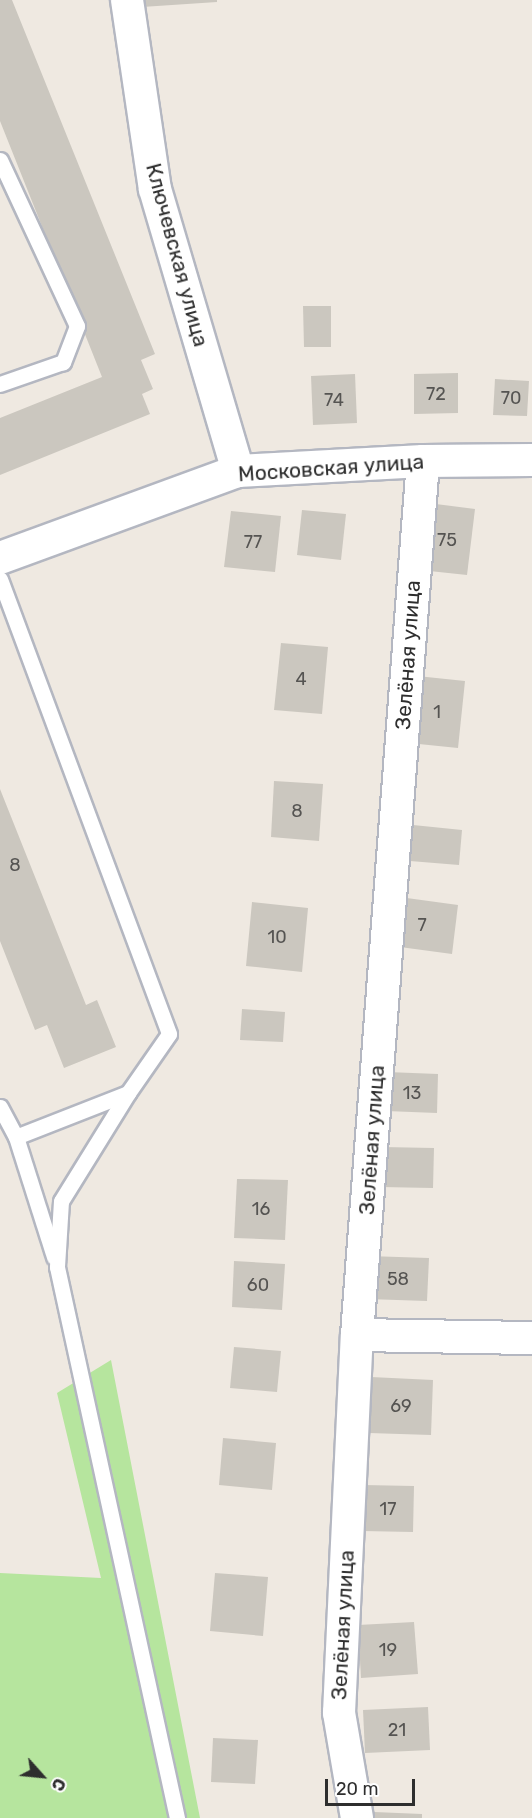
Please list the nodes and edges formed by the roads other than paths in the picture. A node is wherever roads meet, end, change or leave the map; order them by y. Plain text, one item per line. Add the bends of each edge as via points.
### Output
1 (127, 0) edge
2 (0, 160) edge
3 (0, 384) edge
4 (532, 460) edge
5 (423, 461) junction
6 (238, 471) junction
7 (0, 558) edge
8 (0, 579) edge
9 (128, 1093) junction
10 (0, 1107) edge
11 (16, 1137) junction
12 (57, 1267) junction
13 (357, 1335) junction
14 (532, 1338) edge
15 (177, 1818) edge
16 (357, 1818) edge

1 - 6 street, Ключевская улица via 155,189
2 - 3 lane via 77,326 63,362
4 - 5 street, Московская улица
5 - 6 street, Московская улица
5 - 13 street, Зелёная улица
6 - 7 street, Московская улица
8 - 9 lane via 169,1034
9 - 11 lane
9 - 12 lane via 61,1201
10 - 11 lane
11 - 12 lane
12 - 15 lane
13 - 14 street
13 - 16 street, Зелёная улица via 339,1713

